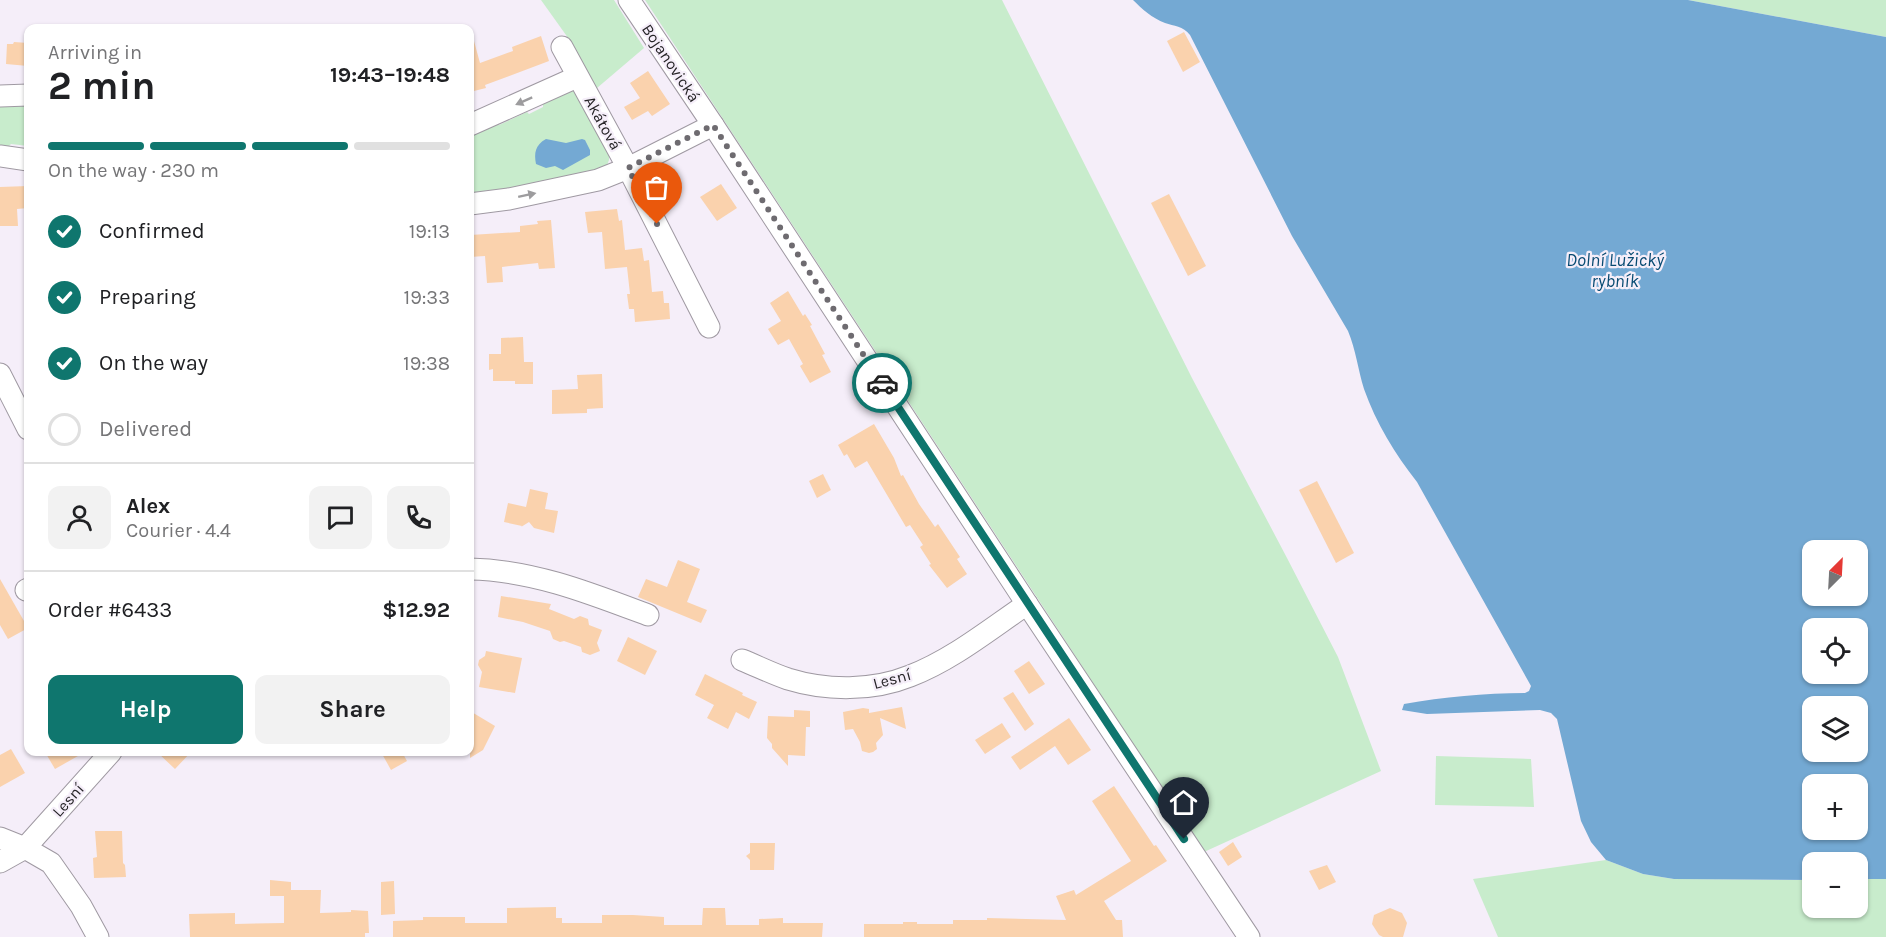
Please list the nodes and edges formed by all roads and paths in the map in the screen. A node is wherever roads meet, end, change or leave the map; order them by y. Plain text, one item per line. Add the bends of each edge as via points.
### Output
1 (629, 0) edge
2 (561, 47) dead end
3 (577, 77) junction
4 (24, 95) edge
5 (0, 96) edge
6 (474, 123) edge
7 (713, 125) junction
8 (0, 156) edge
9 (24, 159) edge
10 (628, 168) junction
11 (474, 203) edge
12 (709, 327) dead end
13 (0, 374) edge
14 (24, 421) edge
15 (474, 569) edge
16 (1027, 604) junction
17 (648, 615) dead end
18 (742, 660) dead end
19 (107, 756) edge
20 (0, 838) edge
21 (26, 848) junction
22 (0, 862) edge
23 (98, 937) edge
24 (1249, 937) edge

1 - 7 street, Bojanovická
2 - 3 street, Akátová
3 -> 6 street
3 - 10 street, Akátová
4 - 5 street
7 - 10 street
7 - 16 street, Bojanovická
8 - 9 street
11 -> 10 street via 598,180
10 - 12 street, Akátová
13 - 14 street
15 - 17 street via 530,575
16 - 18 street, Lesní via 944,659 888,683 853,687 811,684
16 - 24 street, Bojanovická
19 - 21 street, Lesní
20 - 21 street
21 - 22 street
21 - 23 street via 51,863

